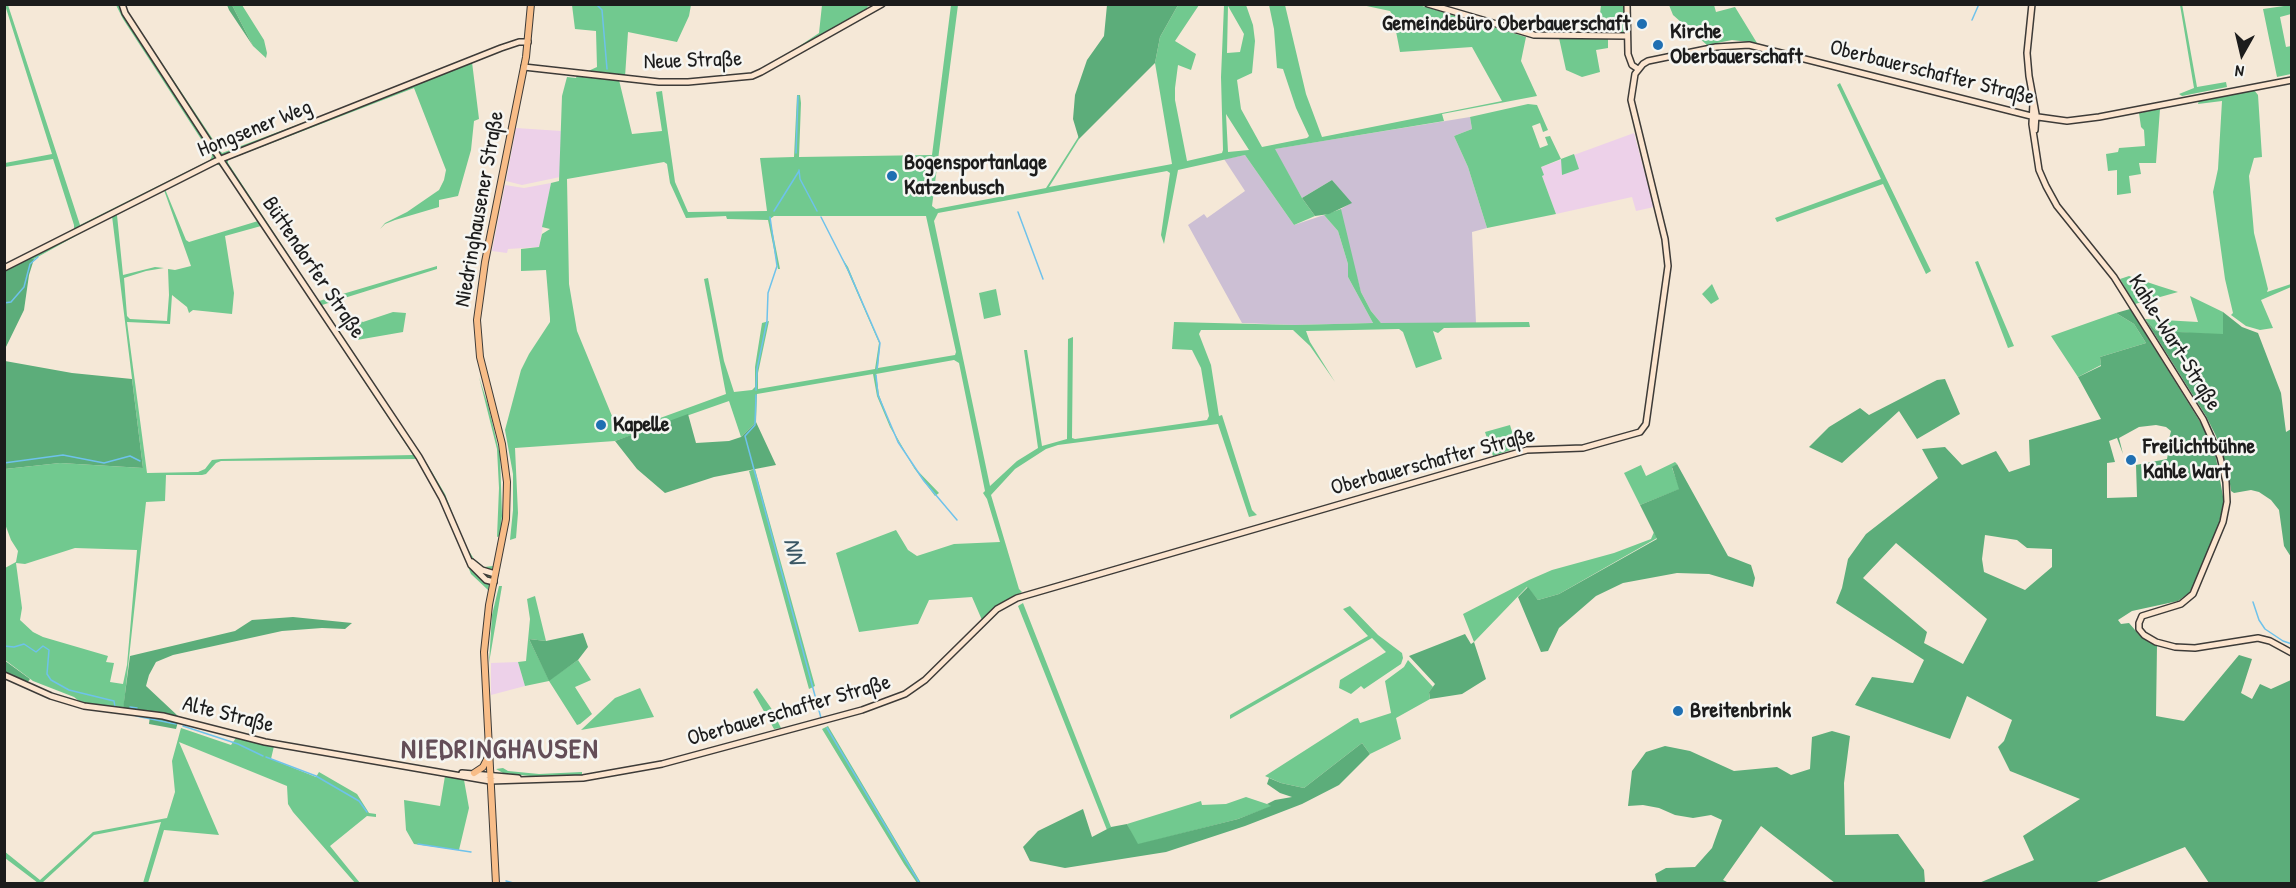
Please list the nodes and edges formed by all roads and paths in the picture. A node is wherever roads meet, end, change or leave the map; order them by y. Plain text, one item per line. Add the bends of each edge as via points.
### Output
1 (122, 4) edge
2 (531, 4) edge
3 (882, 4) edge
4 (1428, 4) edge
5 (1627, 4) edge
6 (2032, 4) edge
7 (1627, 36) junction
8 (528, 42) junction
9 (524, 68) junction
10 (1638, 69) junction
11 (2292, 80) edge
12 (2034, 116) junction
13 (220, 159) junction
14 (4, 268) edge
15 (467, 556) junction
16 (495, 574) junction
17 (494, 582) junction
18 (2292, 653) edge
19 (4, 675) edge
20 (489, 757) junction
21 (448, 773) junction
22 (474, 773) junction
23 (489, 778) junction
24 (496, 884) edge

1 - 13 street, Büttendorfer Straße
2 - 8 main road, Niedringhausener Straße
3 - 9 street, Neue Straße via 752,76 659,82
4 - 7 street via 1534,35
5 - 7 street
6 - 12 street, Kahle-Wart-Straße via 2027,53
7 - 10 street via 1630,60
8 - 9 main road, Niedringhausener Straße
8 - 13 street, Hongsener Weg via 501,48
9 - 16 main road, Niedringhausener Straße via 478,304 480,357 502,444 507,482 506,519
10 - 12 street, Oberbauerschafter Straße via 1661,58 1749,45
10 - 23 street, Oberbauerschafter Straße via 1632,81 1631,100 1668,266 1646,424 1640,432 1583,448 1527,450 1017,598 996,609 916,687 888,702 662,764 583,778
11 - 12 street, Oberbauerschafter Straße via 2081,120
12 - 18 street, Kahle-Wart-Straße via 2039,170 2052,197 2114,277 2149,331 2203,419 2224,473 2226,512 2193,594 2181,604 2146,614 2138,627 2144,635 2164,645 2195,648 2258,638
13 - 14 street, Hongsener Weg
13 - 15 street, Büttendorfer Straße via 419,457
15 - 16 street via 482,570
15 - 17 street, Büttendorfer Straße via 476,571
16 - 17 main road, Niedringhausener Straße
17 - 20 main road, Niedringhausener Straße via 484,652
19 - 21 street, Alte Straße via 84,706 172,718 265,742
20 - 22 main road
20 - 23 main road, Niedringhausener Straße
21 - 22 street, Alte Straße
21 - 23 street, Alte Straße
22 - 23 street, Alte Straße
23 - 24 main road, Niedringhausener Straße

